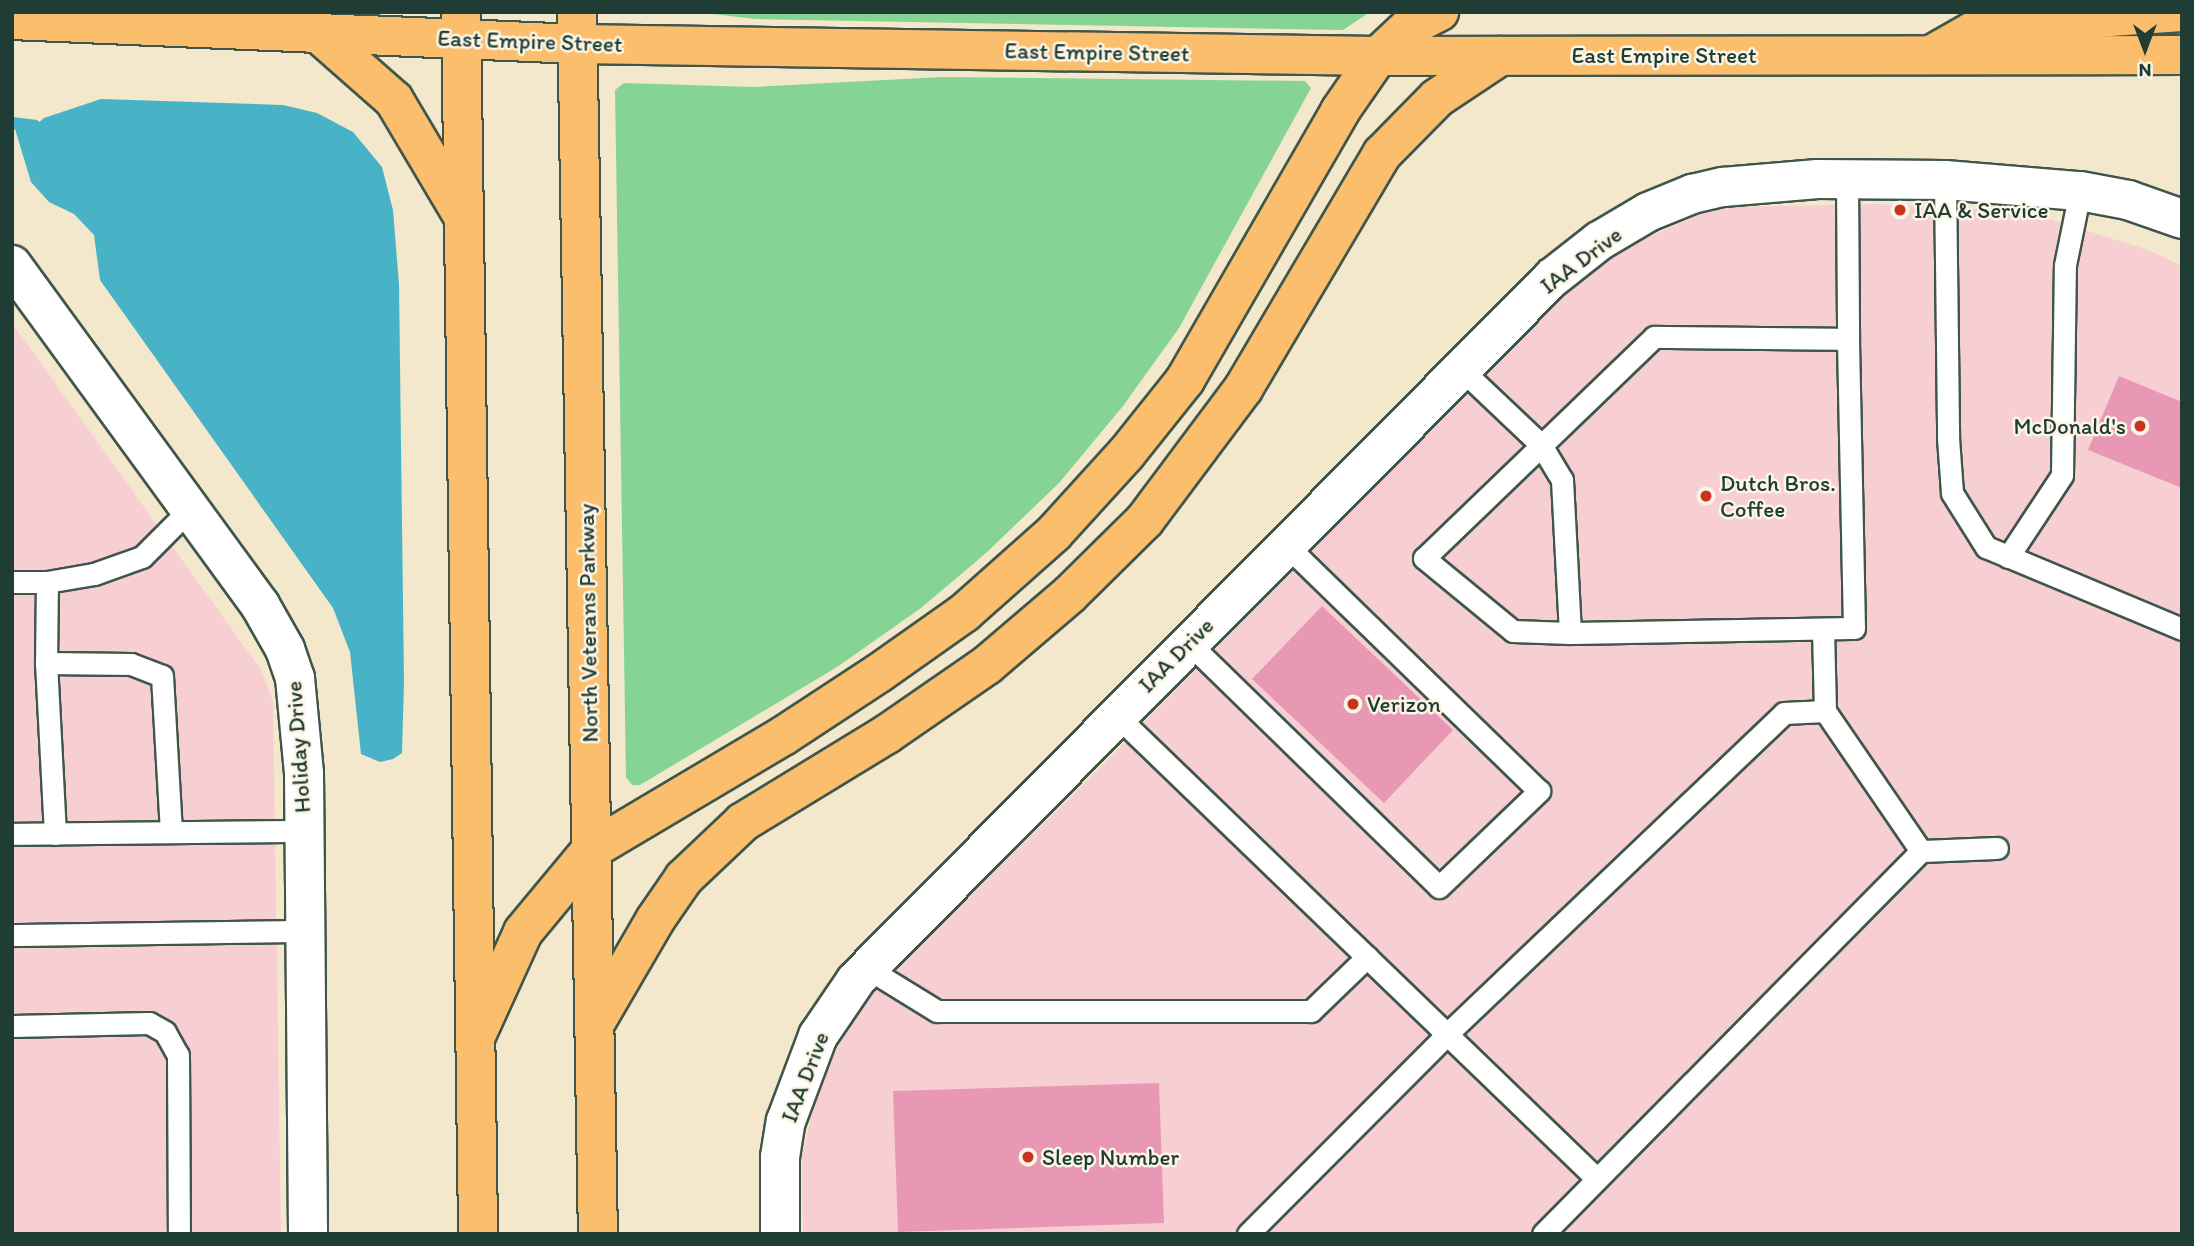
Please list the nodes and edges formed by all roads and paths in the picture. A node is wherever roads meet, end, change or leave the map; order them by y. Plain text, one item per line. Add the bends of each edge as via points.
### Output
1 (1439, 12) edge
2 (2182, 12) edge
3 (12, 20) edge
4 (461, 26) edge
5 (577, 28) edge
6 (318, 33) junction
7 (2182, 55) edge
8 (1378, 56) junction
9 (1500, 56) junction
10 (1929, 56) junction
11 (1847, 179) junction
12 (1945, 180) junction
13 (2080, 191) junction
14 (463, 216) junction
15 (2182, 219) edge
16 (12, 265) edge
17 (1849, 340) junction
18 (1461, 369) junction
19 (1541, 445) junction
20 (191, 509) junction
21 (1286, 545) junction
22 (2008, 557) junction
23 (12, 582) edge
24 (47, 582) junction
25 (1823, 629) junction
26 (2182, 629) edge
27 (1570, 633) junction
28 (1189, 643) junction
29 (46, 663) junction
30 (1825, 711) junction
31 (1116, 715) junction
32 (303, 831) junction
33 (171, 832) junction
34 (12, 834) edge
35 (55, 834) junction
36 (1997, 848) dead end
37 (591, 850) junction
38 (1921, 851) junction
39 (303, 931) junction
40 (12, 935) edge
41 (1367, 957) junction
42 (867, 968) junction
43 (12, 1026) edge
44 (594, 1026) junction
45 (1447, 1034) junction
46 (475, 1038) junction
47 (1597, 1179) junction
48 (179, 1234) edge
49 (309, 1234) edge
50 (478, 1234) edge
51 (598, 1234) edge
52 (779, 1234) edge
53 (1248, 1234) edge
54 (1543, 1234) edge

1 - 8 main road via 1409,27
2 - 10 main road via 1983,26
3 - 6 main road, East Empire Street
4 - 5 main road, East Empire Street
4 - 6 main road, East Empire Street
4 - 14 main road
5 - 8 main road, East Empire Street
5 - 37 main road, North Veterans Parkway
6 - 14 main road via 394,100
7 - 10 main road, East Empire Street
8 - 9 main road, East Empire Street
8 - 37 main road via 1340,111 1185,380 1054,533 964,613 878,673 783,736
9 - 10 main road, East Empire Street
9 - 44 main road via 1437,98 1382,154 1243,389 1144,520 1070,594 987,665 727,837 684,878
11 - 12 street, IAA Drive
11 - 17 lane
11 - 18 street, IAA Drive via 1723,187 1648,212 1552,278
12 - 13 street, IAA Drive
12 - 22 lane via 1952,493 1986,547
13 - 15 street, IAA Drive via 2128,200
13 - 22 lane via 2065,265 2062,475
14 - 46 main road
16 - 20 street, Holiday Drive
17 - 19 lane via 1654,337
17 - 25 lane via 1854,628
18 - 19 lane
18 - 21 street, IAA Drive
19 - 27 lane via 1562,480
19 - 27 lane via 1424,558 1513,631
20 - 24 lane via 142,557 94,574
20 - 32 street, Holiday Drive via 260,605 285,649 300,705
21 - 28 street, IAA Drive
21 - 28 lane via 1539,791 1439,887
22 - 26 lane
23 - 24 lane
24 - 29 lane
25 - 27 lane
25 - 30 lane
28 - 31 street, IAA Drive
29 - 33 lane via 131,664 162,676
29 - 35 lane
30 - 38 lane
30 - 45 lane via 1784,713
31 - 41 lane
31 - 42 street, IAA Drive
32 - 33 lane
32 - 39 street, Holiday Drive
33 - 35 lane
34 - 35 lane
36 - 38 lane
37 - 44 main road, North Veterans Parkway
37 - 46 main road via 523,932
38 - 47 lane
39 - 40 lane
39 - 49 street, Holiday Drive
41 - 42 lane via 1311,1011 937,1011
41 - 45 lane
42 - 52 street, IAA Drive via 818,1036 786,1121 780,1157
43 - 48 lane via 149,1023 165,1032 178,1055
44 - 51 main road, North Veterans Parkway
45 - 47 lane
45 - 53 lane
46 - 50 main road
47 - 54 lane

